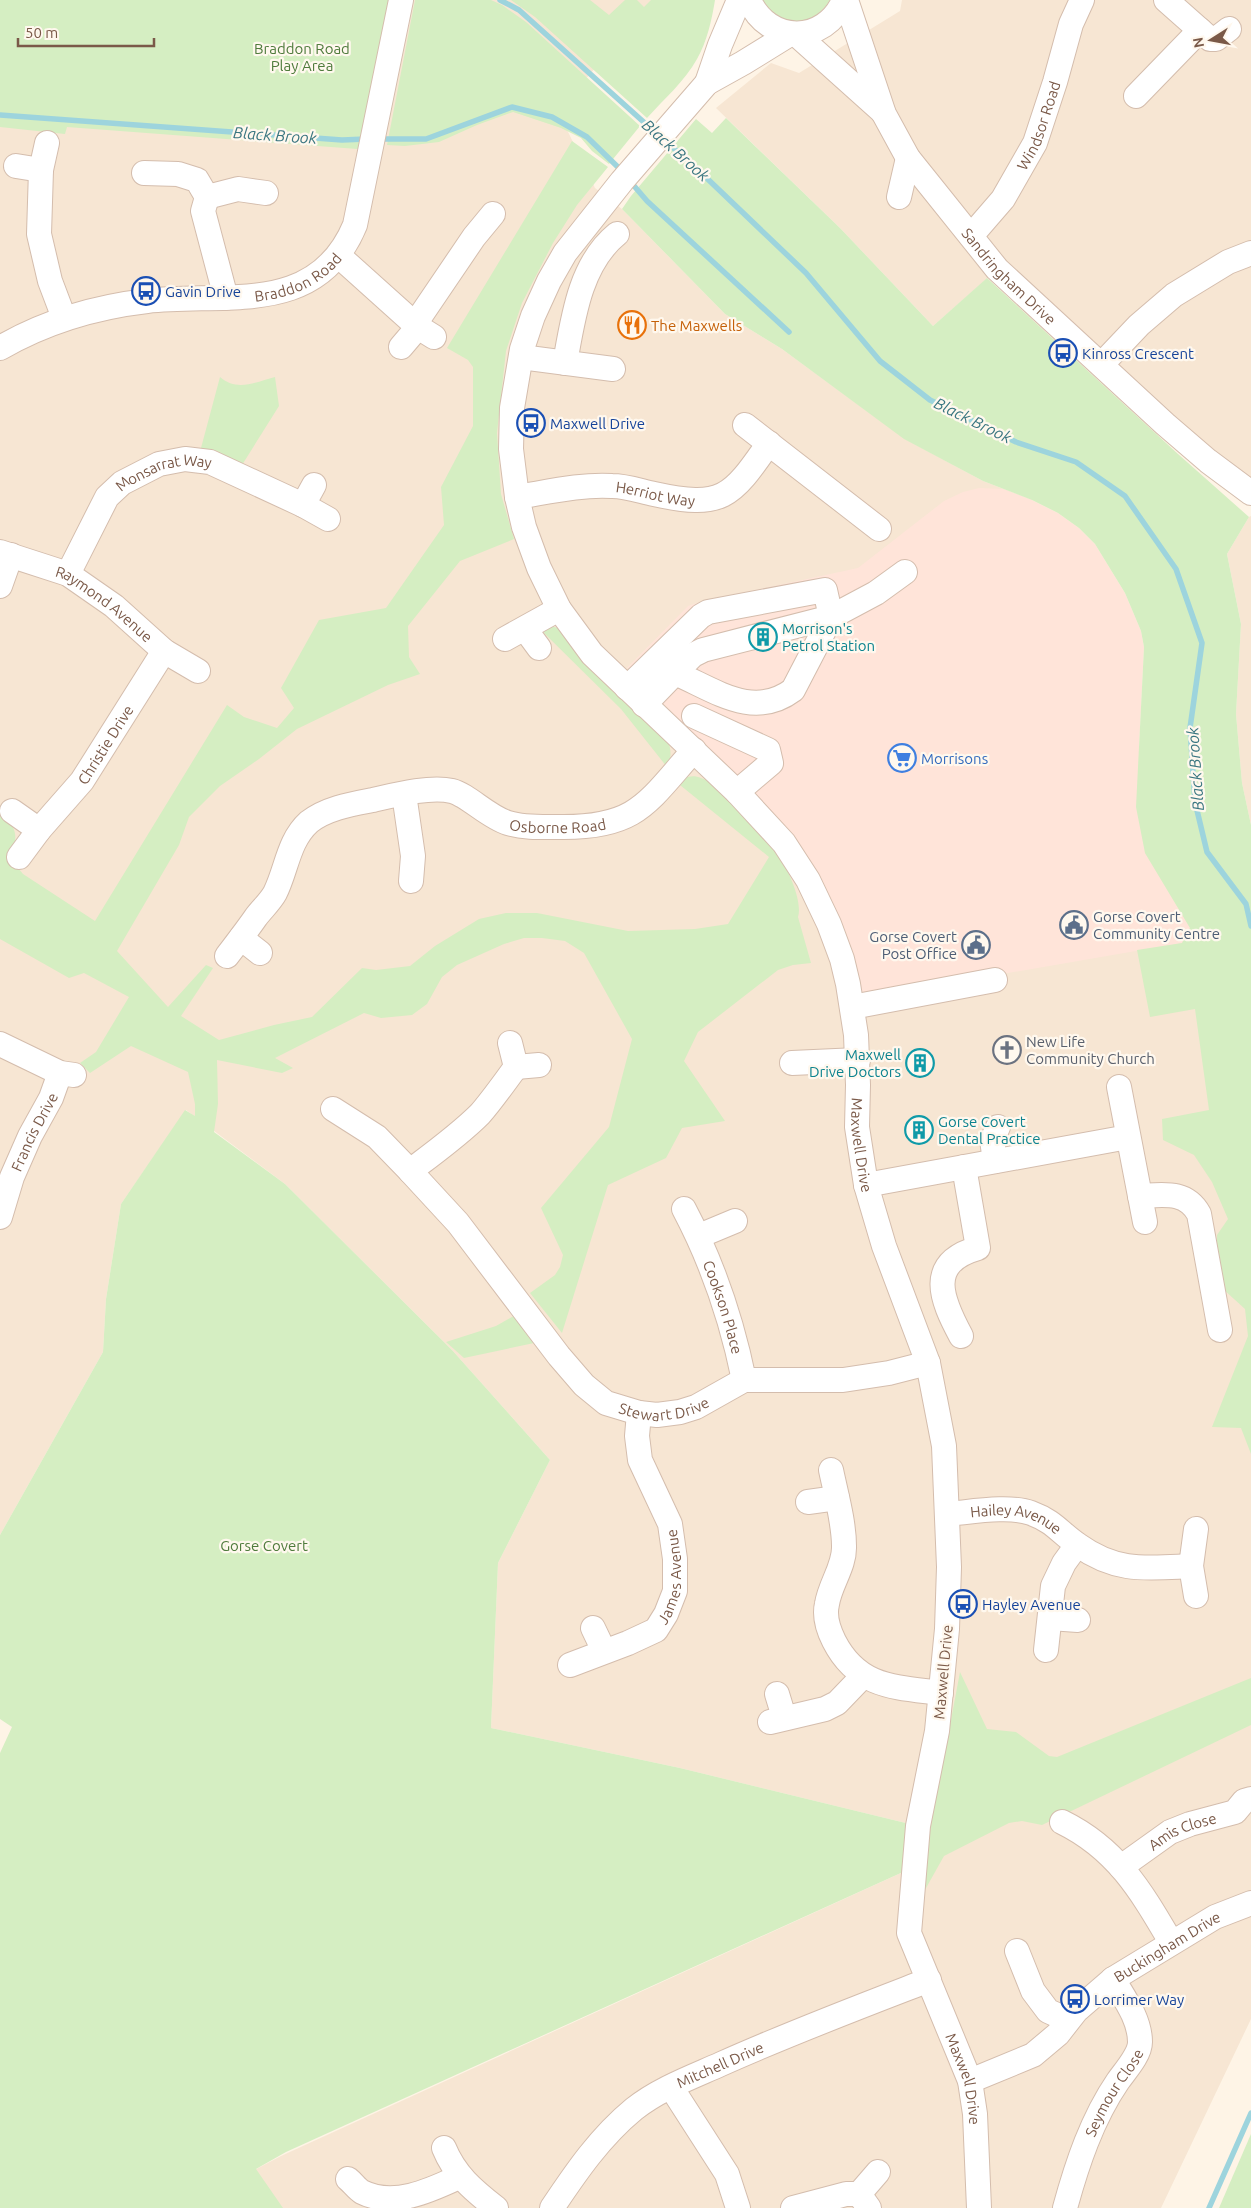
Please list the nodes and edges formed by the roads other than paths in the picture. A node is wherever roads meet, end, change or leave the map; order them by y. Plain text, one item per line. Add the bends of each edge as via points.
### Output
1 (739, 0) edge
2 (749, 0) edge
3 (845, 0) edge
4 (1082, 0) edge
5 (1166, 0) edge
6 (400, 2) edge
7 (793, 34) junction
8 (707, 82) junction
9 (1136, 96) dead end
10 (884, 114) junction
11 (47, 143) dead end
12 (908, 158) junction
13 (16, 166) dead end
14 (41, 170) junction
15 (144, 173) dead end
16 (266, 193) dead end
17 (207, 197) junction
18 (899, 197) dead end
19 (493, 214) dead end
20 (617, 234) dead end
21 (971, 236) junction
22 (1251, 252) edge
23 (338, 256) junction
24 (226, 298) junction
25 (64, 318) junction
26 (423, 329) junction
27 (401, 347) dead end
28 (0, 348) edge
29 (521, 357) junction
30 (565, 363) junction
31 (1102, 364) junction
32 (613, 370) dead end
33 (746, 425) dead end
34 (769, 443) junction
35 (1251, 493) edge
36 (517, 497) junction
37 (328, 518) dead end
38 (879, 529) dead end
39 (6, 553) edge
40 (905, 572) dead end
41 (68, 574) junction
42 (0, 586) edge
43 (559, 609) junction
44 (831, 617) junction
45 (540, 648) dead end
46 (164, 650) junction
47 (198, 672) dead end
48 (676, 673) junction
49 (627, 688) junction
50 (644, 705) junction
51 (694, 716) dead end
52 (694, 750) junction
53 (737, 792) junction
54 (404, 794) junction
55 (12, 810) dead end
56 (39, 830) junction
57 (20, 857) dead end
58 (411, 881) dead end
59 (260, 952) dead end
60 (996, 980) dead end
61 (852, 1008) junction
62 (510, 1042) dead end
63 (0, 1044) edge
64 (858, 1060) junction
65 (792, 1063) dead end
66 (539, 1065) dead end
67 (516, 1067) junction
68 (1119, 1087) dead end
69 (333, 1109) dead end
70 (998, 1127) dead end
71 (1128, 1136) junction
72 (995, 1161) junction
73 (966, 1163) junction
74 (410, 1171) junction
75 (866, 1185) junction
76 (1140, 1196) junction
77 (684, 1209) dead end
78 (0, 1217) edge
79 (734, 1221) dead end
80 (1145, 1222) dead end
81 (699, 1236) junction
82 (1220, 1330) dead end
83 (961, 1336) dead end
84 (928, 1363) junction
85 (744, 1380) junction
86 (639, 1412) junction
87 (831, 1470) dead end
88 (836, 1498) junction
89 (808, 1502) dead end
90 (947, 1514) junction
91 (1196, 1529) dead end
92 (1077, 1545) junction
93 (1191, 1566) junction
94 (1196, 1596) dead end
95 (1050, 1618) junction
96 (1078, 1620) dead end
97 (593, 1628) dead end
98 (1046, 1650) dead end
99 (604, 1651) junction
100 (570, 1665) dead end
101 (863, 1676) junction
102 (941, 1692) junction
103 (777, 1694) dead end
104 (1249, 1794) edge
105 (1062, 1822) dead end
106 (1122, 1867) junction
107 (1251, 1903) edge
108 (1171, 1942) junction
109 (1017, 1950) dead end
110 (1113, 1979) junction
111 (929, 1980) junction
112 (1068, 2020) junction
113 (970, 2081) junction
114 (671, 2087) junction
115 (444, 2148) dead end
116 (878, 2172) dead end
117 (459, 2177) junction
118 (348, 2179) dead end
119 (864, 2201) edge
120 (496, 2208) edge
121 (552, 2208) edge
122 (738, 2208) edge
123 (793, 2208) edge
124 (978, 2208) edge
125 (1065, 2208) edge

1 - 8 street, Maxwell Drive
2 - 7 street, Sandringham Drive via 769,26
3 - 7 street, Maxwell Drive via 832,19 821,27
3 - 10 street, Sandringham Drive
4 - 21 street, Windsor Road via 1071,24 1035,143 1003,199
5 - 9 street via 1215,37
6 - 23 street, Braddon Road via 355,225
7 - 8 street, Maxwell Drive
7 - 10 street, Sandringham Drive
8 - 29 street, Maxwell Drive via 565,253 533,316
10 - 12 street, Sandringham Drive
11 - 14 street
12 - 18 street
12 - 21 street, Sandringham Drive
13 - 14 street
14 - 25 street via 39,234 50,281
15 - 17 street via 178,174 197,180
16 - 17 street via 238,189
17 - 24 street via 202,211
19 - 26 street via 474,237
20 - 30 street via 595,258 578,299
21 - 31 street, Sandringham Drive via 1008,280
22 - 31 street via 1174,295 1139,325
23 - 24 street, Braddon Road via 311,280 295,287 261,295
23 - 26 street
24 - 25 street, Braddon Road via 147,301
25 - 28 street, Braddon Road
26 - 27 street
29 - 30 street
29 - 36 street, Maxwell Drive via 512,408 511,449
30 - 32 street
31 - 35 street, Sandringham Drive via 1208,461
33 - 34 street
34 - 36 street, Herriot Way via 746,476 730,492 716,499 701,502 682,500 614,486
34 - 38 street
36 - 43 street, Maxwell Drive via 539,568
37 - 41 street, Monsarrat Way via 309,495 210,462 184,460 160,464 122,483 107,497
39 - 41 street, Raymond Avenue
39 - 42 street
40 - 44 street via 876,593
41 - 46 street, Raymond Avenue via 114,606
43 - 45 street via 515,634
43 - 49 street, Maxwell Drive via 592,654
44 - 48 street via 703,650 693,655
44 - 48 street via 793,690 782,698 756,704 741,702
44 - 49 street via 825,590 708,612 693,622
46 - 47 street, Raymond Avenue
46 - 56 street, Christie Drive via 82,781
48 - 50 street
49 - 50 street, Maxwell Drive
50 - 52 street, Maxwell Drive
51 - 53 street via 768,750 771,763
52 - 53 street, Maxwell Drive
52 - 54 street, Osborne Road via 656,794 634,813 615,822 591,826 529,827 507,823 454,792
53 - 61 street, Maxwell Drive via 784,843 808,880 834,936
54 - 58 street via 413,856
54 - 59 street, Osborne Road via 336,808 309,823 290,850 274,894 234,947
55 - 56 street
56 - 57 street, Christie Drive
60 - 61 street
61 - 64 street, Maxwell Drive
62 - 67 street
63 - 78 street, Francis Drive via 68,1074 30,1136 12,1177
64 - 65 street via 819,1073
64 - 75 street, Maxwell Drive via 857,1127
66 - 67 street
67 - 74 street via 480,1114
68 - 71 street
69 - 74 street, Stewart Drive via 377,1137
70 - 72 street via 992,1140
71 - 72 street
71 - 76 street
72 - 73 street
73 - 75 street
73 - 83 street via 981,1232 947,1266 943,1276 943,1298
74 - 86 street, Stewart Drive via 458,1223 558,1356 584,1385 606,1402
75 - 84 street, Maxwell Drive via 887,1254
76 - 80 street
76 - 82 street via 1172,1194 1184,1198 1199,1214
77 - 81 street, Cookson Place
79 - 81 street
81 - 85 street, Cookson Place via 735,1338
84 - 85 street, Stewart Drive via 843,1380
84 - 90 street, Maxwell Drive via 944,1446
85 - 86 street, Stewart Drive via 696,1407 680,1412 657,1415
86 - 99 street, James Avenue via 640,1460 670,1524 675,1591 656,1630
87 - 88 street
88 - 89 street
88 - 101 street via 844,1546 826,1606 828,1621 839,1651
90 - 92 street, Hailey Avenue via 1001,1510 1029,1512 1054,1524
90 - 102 street, Maxwell Drive via 947,1630
91 - 93 street
92 - 93 street, Hailey Avenue via 1128,1568
92 - 95 street, Hailey Avenue via 1053,1586
93 - 94 street
95 - 96 street
95 - 98 street, Hailey Avenue
97 - 99 street
99 - 100 street, James Avenue
101 - 102 street via 900,1688
101 - 103 street via 837,1703 777,1720
102 - 111 street, Maxwell Drive via 937,1731 918,1826 909,1933
104 - 106 street, Amis Close via 1235,1812 1170,1832
105 - 106 street via 1099,1845
106 - 108 street via 1150,1905
107 - 108 street, Buckingham Drive via 1215,1917
108 - 110 street, Buckingham Drive
109 - 112 street via 1033,1991 1048,2011
110 - 112 street, Buckingham Drive
110 - 125 street, Seymour Close via 1138,2027 1140,2044 1092,2129 1073,2176
111 - 113 street, Maxwell Drive
111 - 114 street, Mitchell Drive via 790,2033
112 - 113 street, Buckingham Drive via 1058,2034 1033,2056
113 - 124 street, Maxwell Drive via 975,2114
114 - 121 street, Mitchell Drive via 635,2108 611,2131 583,2162
114 - 122 street via 727,2174
115 - 117 street
116 - 119 street
117 - 118 street via 417,2197 394,2200 363,2192
117 - 120 street
119 - 123 street via 846,2194

